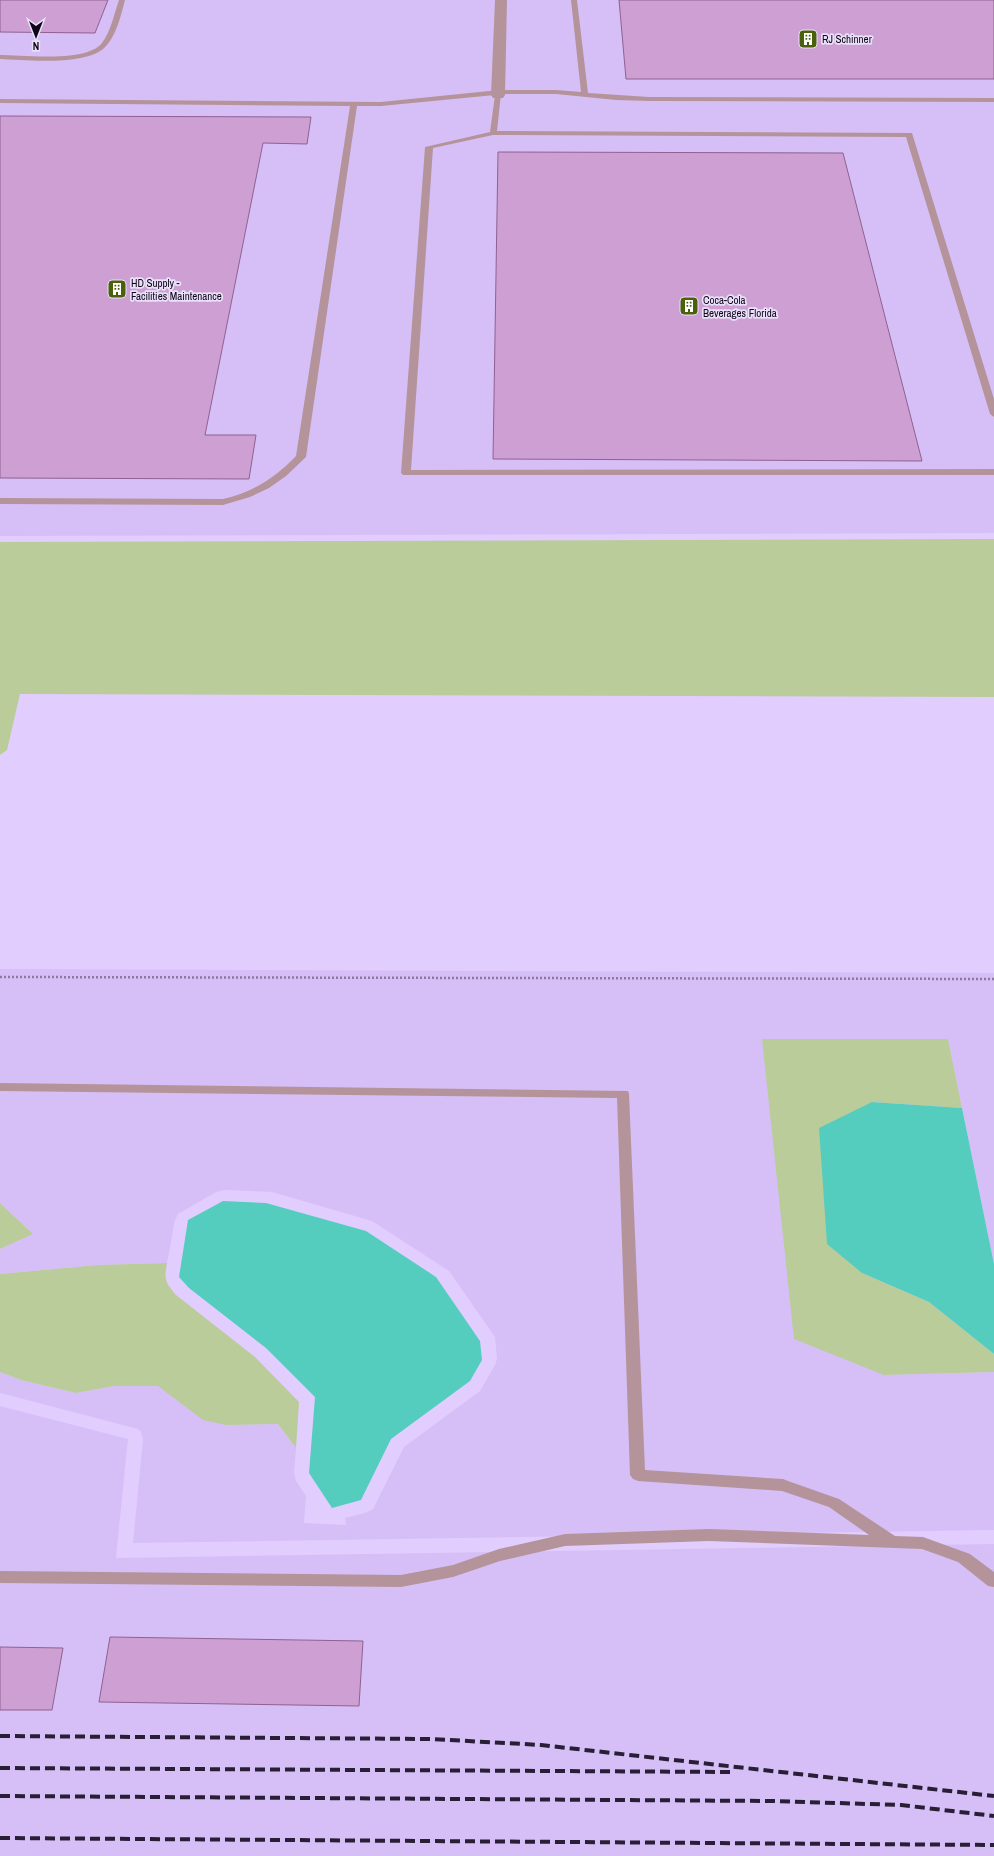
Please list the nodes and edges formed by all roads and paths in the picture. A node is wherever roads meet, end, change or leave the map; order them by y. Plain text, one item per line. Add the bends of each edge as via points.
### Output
1 (122, 0) edge
2 (501, 0) edge
3 (574, 0) edge
4 (0, 57) edge
5 (498, 93) junction
6 (585, 96) junction
7 (994, 100) edge
8 (0, 101) edge
9 (354, 104) junction
10 (493, 133) junction
11 (990, 385) edge
12 (994, 414) edge
13 (994, 472) edge
14 (0, 501) edge
15 (0, 977) edge
16 (994, 979) edge
17 (0, 1087) edge
18 (892, 1542) junction
19 (0, 1577) edge
20 (994, 1581) edge

1 - 4 lane via 109,36 97,52 68,57
2 - 5 street
3 - 6 lane
5 - 6 lane via 556,92
5 - 9 lane via 381,104
5 - 10 lane
6 - 7 lane via 726,100
8 - 9 lane
9 - 14 lane via 301,457 278,479 256,492 222,502
10 - 11 lane via 909,135
10 - 13 lane via 429,146 406,473
11 - 12 lane
15 - 16 path
17 - 18 lane via 622,1094 638,1475 783,1485 834,1504
18 - 19 lane via 709,1535 565,1540 499,1555 453,1571 401,1581
18 - 20 lane via 923,1543 964,1558

